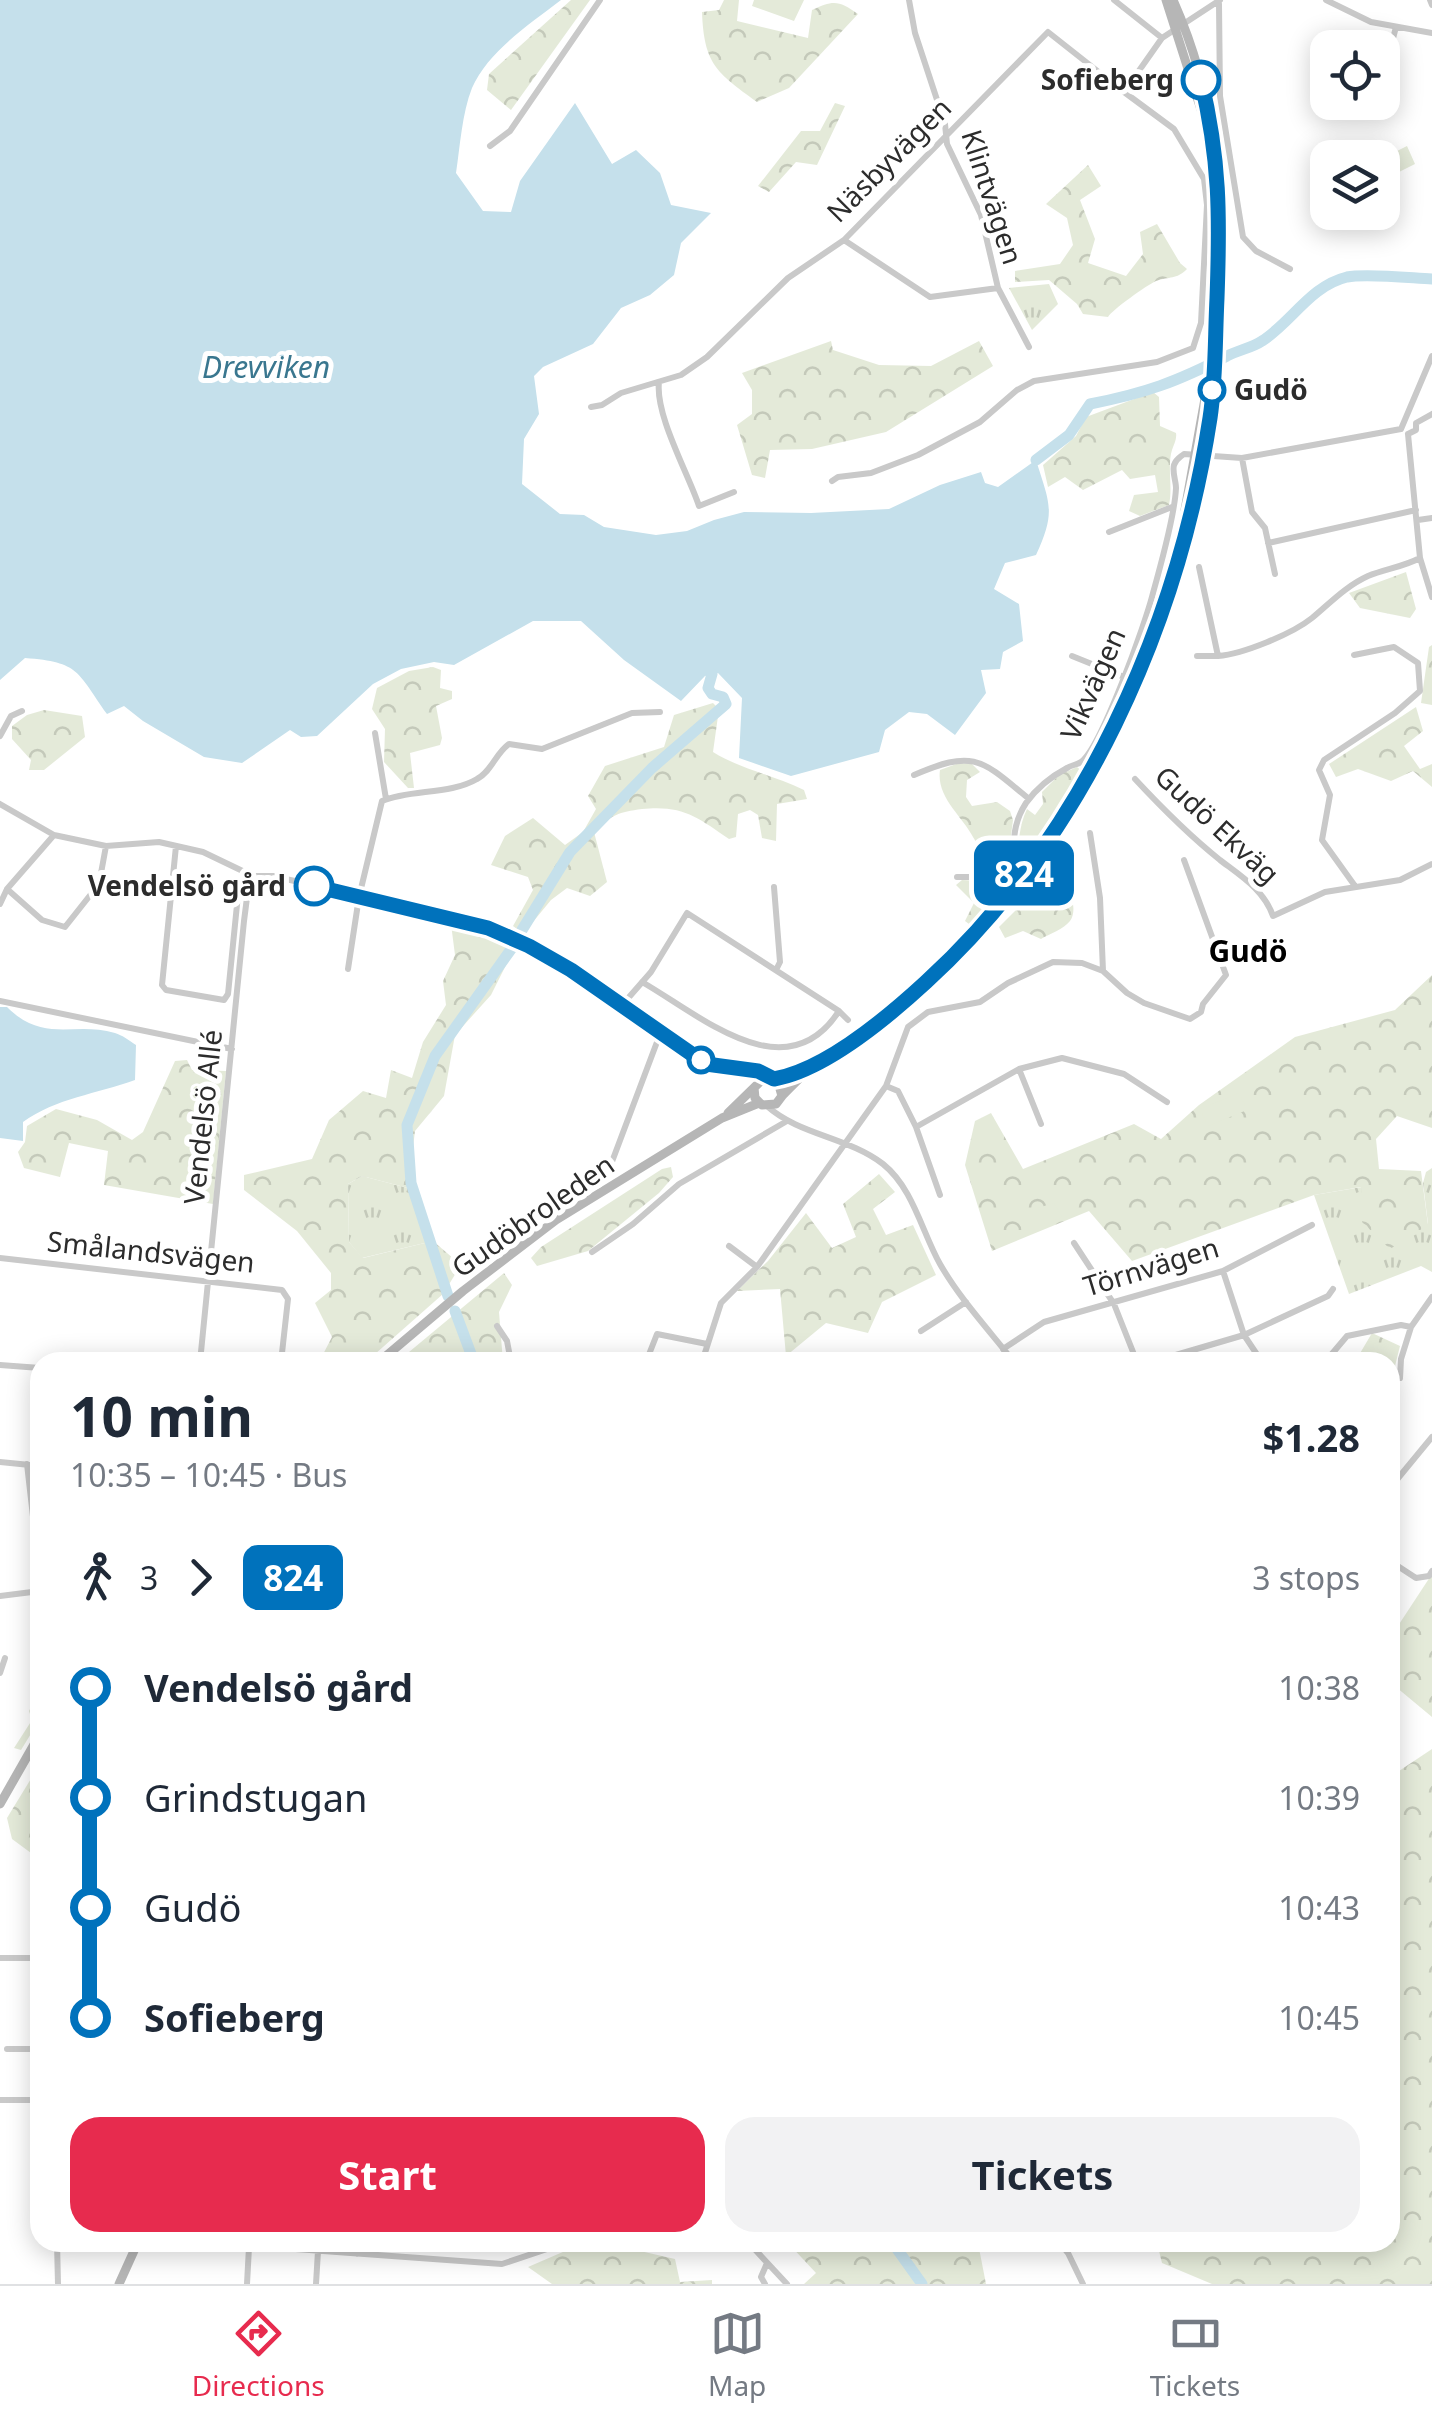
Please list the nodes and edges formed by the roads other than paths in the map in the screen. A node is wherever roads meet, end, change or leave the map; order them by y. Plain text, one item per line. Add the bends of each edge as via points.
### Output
1 (600, 0) edge
2 (1114, 0) edge
3 (1170, 0) edge
4 (1326, 0) edge
5 (905, 1) edge
6 (1220, 2) edge
7 (1181, 26) junction
8 (1396, 27) junction
9 (1395, 30) edge
10 (1432, 33) edge
11 (1162, 38) junction
12 (1124, 92) junction
13 (946, 135) junction
14 (490, 146) dead end
15 (844, 240) junction
16 (1290, 270) dead end
17 (998, 288) junction
18 (1029, 347) dead end
19 (1432, 356) edge
20 (660, 382) junction
21 (591, 408) dead end
22 (1432, 414) edge
23 (1407, 418) junction
24 (1416, 424) junction
25 (1400, 429) junction
26 (1408, 434) junction
27 (1200, 455) junction
28 (1242, 458) junction
29 (832, 482) dead end
30 (734, 492) dead end
31 (1172, 508) junction
32 (1416, 510) junction
33 (1432, 518) edge
34 (1418, 520) junction
35 (1108, 532) dead end
36 (1268, 543) junction
37 (1420, 558) junction
38 (1199, 567) dead end
39 (1274, 574) dead end
40 (1432, 598) edge
41 (1354, 655) dead end
42 (1072, 656) dead end
43 (1197, 656) dead end
44 (1218, 656) junction
45 (1124, 677) junction
46 (22, 711) dead end
47 (660, 712) dead end
48 (375, 733) dead end
49 (0, 736) edge
50 (914, 775) dead end
51 (1134, 778) dead end
52 (1029, 798) junction
53 (386, 799) junction
54 (0, 804) edge
55 (1090, 833) dead end
56 (54, 835) junction
57 (106, 846) junction
58 (176, 846) junction
59 (1184, 860) dead end
60 (1432, 864) edge
61 (957, 877) dead end
62 (251, 879) junction
63 (1355, 886) junction
64 (774, 887) dead end
65 (7, 889) junction
66 (359, 897) junction
67 (0, 904) edge
68 (348, 969) dead end
69 (776, 970) junction
70 (1102, 971) junction
71 (642, 982) junction
72 (0, 1001) edge
73 (623, 1004) junction
74 (838, 1011) junction
75 (848, 1020) dead end
76 (664, 1035) junction
77 (232, 1049) junction
78 (814, 1065) junction
79 (742, 1068) junction
80 (1019, 1070) junction
81 (772, 1078) junction
82 (755, 1086) junction
83 (886, 1086) junction
84 (781, 1098) junction
85 (1167, 1102) dead end
86 (763, 1105) junction
87 (722, 1118) junction
88 (787, 1121) junction
89 (1040, 1124) dead end
90 (916, 1127) junction
91 (844, 1141) junction
92 (607, 1174) dead end
93 (940, 1195) dead end
94 (1312, 1225) dead end
95 (1074, 1243) dead end
96 (729, 1246) dead end
97 (592, 1252) dead end
98 (0, 1258) edge
99 (757, 1267) junction
100 (1223, 1271) junction
101 (208, 1282) junction
102 (1334, 1289) dead end
103 (1432, 1297) edge
104 (966, 1302) junction
105 (1114, 1304) junction
106 (497, 1326) dead end
107 (1411, 1327) junction
108 (921, 1332) dead end
109 (1244, 1334) junction
110 (708, 1344) junction
111 (1003, 1349) junction
112 (201, 1352) edge
113 (282, 1352) edge
114 (391, 1352) edge
115 (509, 1352) edge
116 (650, 1352) edge
117 (705, 1352) edge
118 (1006, 1352) edge
119 (1133, 1352) edge
120 (1185, 1352) edge
121 (1256, 1352) edge
122 (1333, 1352) edge
123 (0, 1364) edge
124 (30, 1367) edge
125 (1400, 1378) dead end
126 (1432, 1437) edge
127 (0, 1462) edge
128 (27, 1464) junction
129 (30, 1464) edge
130 (1400, 1476) edge
131 (30, 1490) edge
132 (1400, 1568) edge
133 (1432, 1571) edge
134 (30, 1592) edge
135 (0, 1596) edge
136 (5, 1658) dead end
137 (0, 1673) edge
138 (30, 1752) edge
139 (0, 1804) edge
140 (0, 1958) edge
141 (30, 1958) edge
142 (7, 2049) dead end
143 (30, 2049) edge
144 (0, 2100) edge
145 (30, 2100) edge
146 (57, 2252) edge
147 (133, 2252) edge
148 (249, 2252) edge
149 (318, 2252) joint
150 (538, 2252) edge
151 (757, 2252) edge
152 (1068, 2252) edge
153 (357, 2254) joint
154 (767, 2263) junction
155 (58, 2284) edge
156 (119, 2284) edge
157 (247, 2284) edge
158 (316, 2284) edge
159 (765, 2284) edge
160 (787, 2284) edge
161 (1083, 2284) edge

1 - 14 street via 510,131
2 - 11 street
3 - 7 main road
4 - 8 street
5 - 13 street, Klintvägen
6 - 7 street
6 - 16 street via 1220,96 1241,228 1250,246
7 - 11 street
7 - 27 main road via 1209,135 1214,198 1213,352
8 - 9 street
8 - 10 street
11 - 12 street
12 - 13 street, Näsbyvägen via 1048,32
12 - 29 street via 1174,130 1204,179 1199,335 1193,348 1156,362 1048,378 1018,390 980,422 918,456
13 - 15 street, Näsbyvägen
13 - 17 street, Klintvägen via 981,215
15 - 17 street via 930,297
15 - 20 street, Näsbyvägen via 788,278 707,357
17 - 18 street, Klintvägen
19 - 23 street
20 - 21 street, Näsbyvägen
20 - 30 street via 667,421 699,506
22 - 24 street
23 - 24 street
23 - 25 street
24 - 26 street
25 - 26 street
25 - 28 street
26 - 32 street
27 - 28 street
27 - 31 street, Vikvägen via 1184,454 1174,466
27 - 78 main road via 1162,606 1136,673 1101,750 1039,852 959,951 884,1018
28 - 36 street via 1252,512
31 - 35 street
31 - 45 street, Vikvägen via 1153,594
32 - 34 street
32 - 36 street
33 - 34 street
34 - 37 street
36 - 39 street
37 - 40 street
37 - 44 street via 1341,592 1308,622
38 - 44 street
41 - 63 street via 1394,647 1418,663 1420,691 1319,770 1330,794 1322,840
42 - 45 street
43 - 44 street
45 - 52 street, Vikvägen via 1082,762
46 - 49 street
47 - 53 street via 632,713 542,749 508,744 474,781
48 - 53 street
50 - 52 street via 966,759 981,762
51 - 63 street, Gudö Ekväg via 1244,876 1274,916
52 - 61 street via 1004,872
53 - 66 street
54 - 56 street
55 - 70 street
56 - 57 street
56 - 65 street
57 - 58 street
57 - 65 street via 100,884 64,927 42,920
58 - 62 street via 204,852
58 - 62 street via 162,988 224,1000 238,888
59 - 70 street via 1226,974 1201,1012 1190,1019 1176,1016 1128,993
60 - 63 street, Gudö Ekväg via 1400,880
62 - 66 street via 274,876
62 - 77 street, Vendelsö Allé
64 - 69 street
65 - 67 street
66 - 68 street
66 - 73 street via 488,928
69 - 71 street via 687,913
69 - 74 street
70 - 83 street via 1053,962 980,1002 928,1012 908,1027
71 - 73 street
71 - 74 street via 749,1044 804,1043 826,1030
72 - 77 street
73 - 76 street
74 - 75 street
76 - 79 street via 706,1064
76 - 92 street
77 - 101 street, Vendelsö Allé
78 - 81 main road
78 - 84 main road
79 - 81 street
79 - 82 street
80 - 85 street via 1062,1058 1124,1074
80 - 89 street
80 - 90 street
81 - 82 main road
81 - 84 main road
82 - 86 main road
82 - 87 main road, Gudöbroleden
83 - 90 street via 898,1091
83 - 91 street
84 - 86 main road
84 - 88 street
86 - 87 main road, Gudöbroleden
86 - 88 street
87 - 114 main road, Gudöbroleden via 556,1220
88 - 91 street
88 - 97 street via 679,1184
90 - 93 street
91 - 99 street
91 - 104 street via 900,1180 940,1265
94 - 100 street, Törnvägen
95 - 105 street
96 - 99 street
98 - 101 street, Smålandsvägen
99 - 110 street via 721,1303
100 - 105 street, Törnvägen
100 - 109 street
101 - 112 street, Vendelsö Allé
101 - 113 street, Smålandsvägen via 282,1290 288,1299
102 - 109 street
103 - 107 street
104 - 108 street
104 - 111 street
105 - 111 street, Törnvägen via 1044,1322
105 - 119 street
106 - 115 street
107 - 122 street via 1347,1336
107 - 125 street
109 - 120 street
109 - 121 street
110 - 116 street via 657,1334
110 - 117 street
111 - 118 street
123 - 124 street
126 - 130 street
127 - 128 street
128 - 129 street
128 - 131 street
132 - 133 street via 1416,1578
134 - 135 street
136 - 137 street
138 - 139 main road
140 - 141 street
142 - 143 street
144 - 145 street
146 - 155 street
147 - 156 main road
148 - 157 street
149 - 153 street
149 - 158 street
150 - 153 street via 502,2264
151 - 154 street
152 - 161 street
154 - 159 street
154 - 160 street

